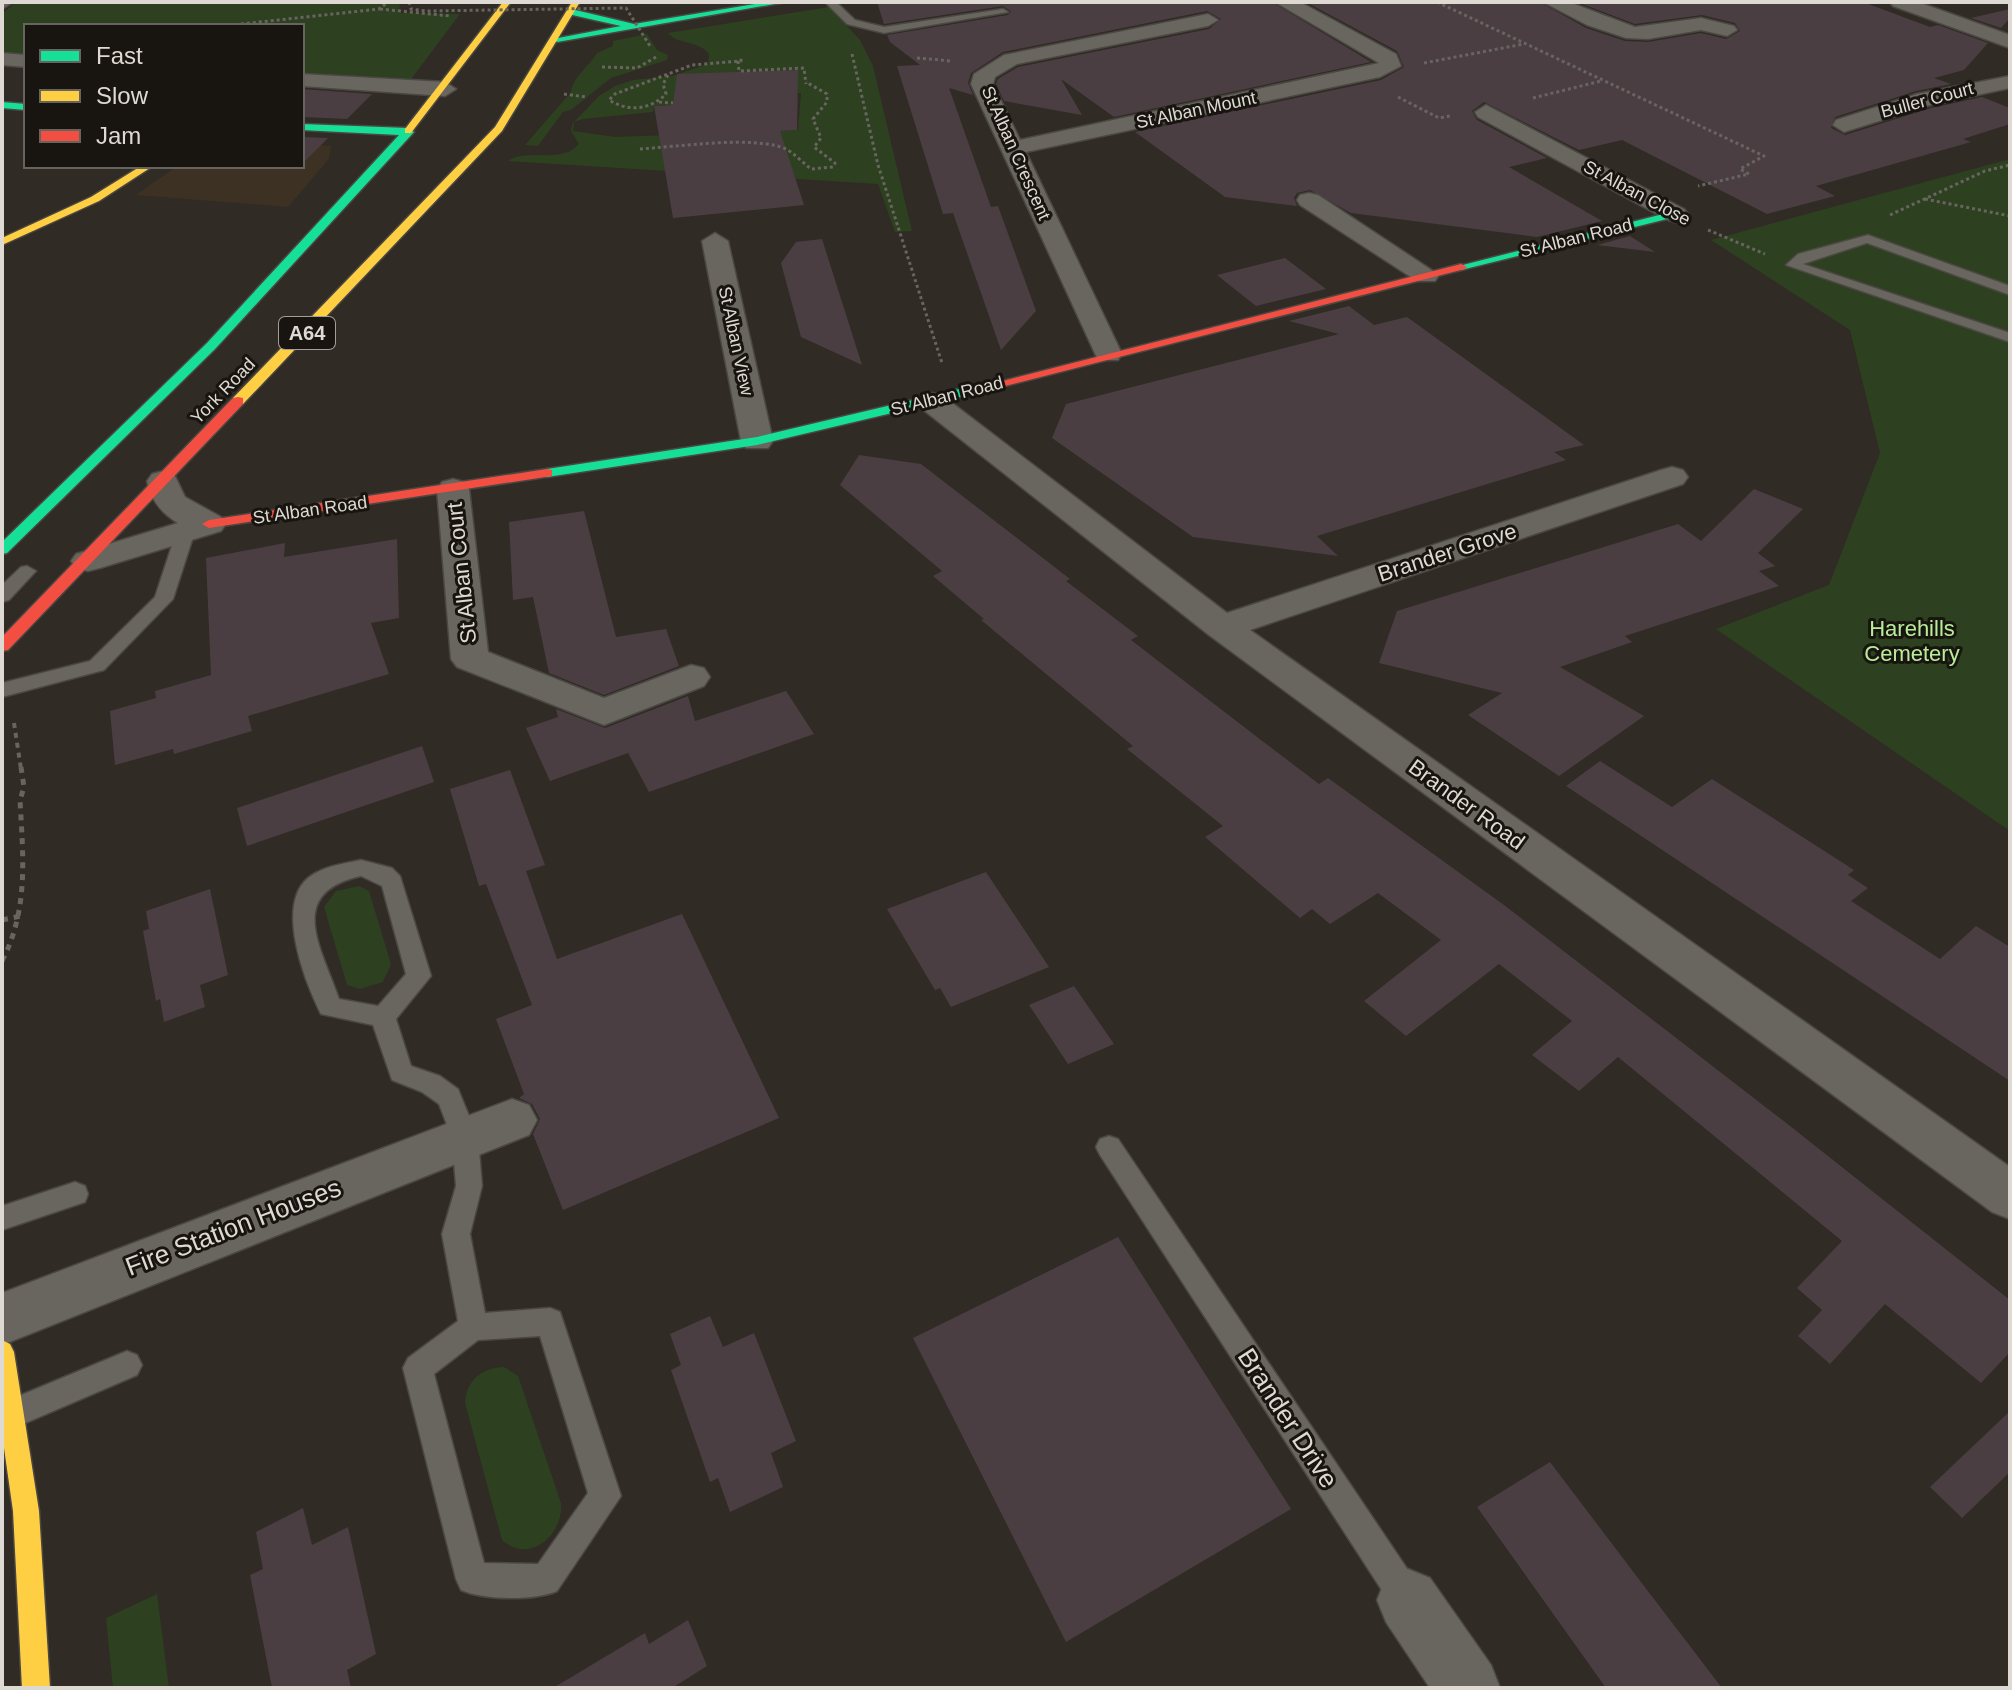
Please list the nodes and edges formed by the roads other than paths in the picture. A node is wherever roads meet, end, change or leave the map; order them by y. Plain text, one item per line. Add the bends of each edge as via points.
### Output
1 (507, 2) edge
2 (782, 2) edge
3 (830, 2) edge
4 (1285, 2) edge
5 (1553, 2) edge
6 (1900, 2) edge
7 (1973, 5) dead end
8 (573, 7) edge
9 (1003, 12) dead end
10 (1934, 14) junction
11 (1208, 20) dead end
12 (632, 26) junction
13 (1727, 30) dead end
14 (557, 39) junction
15 (2010, 42) edge
16 (527, 46) dead end
17 (2, 59) edge
18 (24, 61) edge
19 (485, 63) dead end
20 (304, 80) edge
21 (451, 82) junction
22 (2010, 82) edge
23 (517, 99) junction
24 (2, 105) edge
25 (24, 107) edge
26 (1486, 112) road end
27 (480, 120) dead end
28 (1844, 125) dead end
29 (304, 127) edge
30 (409, 132) junction
31 (438, 133) dead end
32 (1013, 148) junction
33 (145, 168) edge
34 (1309, 200) dead end
35 (1675, 214) joint
36 (715, 241) dead end
37 (2, 242) edge
38 (1426, 275) junction
39 (2010, 291) edge
40 (2010, 338) edge
41 (1108, 354) junction
42 (942, 399) junction
43 (757, 441) junction
44 (1672, 477) dead end
45 (163, 481) junction
46 (453, 489) junction
47 (197, 525) junction
48 (2, 550) edge
49 (88, 561) junction
50 (27, 571) dead end
51 (2, 596) edge
52 (1222, 627) junction
53 (2, 646) edge
54 (691, 677) dead end
55 (2, 690) edge
56 (383, 1017) junction
57 (512, 1120) dead end
58 (465, 1138) junction
59 (1109, 1147) dead end
60 (75, 1194) dead end
61 (2010, 1196) edge
62 (2, 1218) edge
63 (2, 1319) edge
64 (473, 1327) junction
65 (2, 1352) edge
66 (127, 1365) dead end
67 (6, 1416) edge
68 (1408, 1600) joint
69 (36, 1688) edge
70 (1468, 1688) edge

1 - 21 main road, York Road / A64
2 - 12 main road
3 - 9 lane via 851,22 884,30
4 - 32 street, St Alban Mount via 1376,70
5 - 13 street via 1636,37 1635,33 1692,22
6 - 10 street
7 - 10 street
8 - 12 main road via 596,21
8 - 14 main road, York Road / A64
10 - 15 street
11 - 32 street, St Alban Crescent via 1031,53 995,66 982,84
12 - 14 main road
14 - 16 main road
14 - 23 main road, York Road / A64
17 - 18 street
19 - 21 main road
20 - 21 street
21 - 30 main road, York Road / A64
22 - 28 street, Buller Court via 1925,99
23 - 27 main road
23 - 45 main road, York Road / A64 via 480,150
24 - 25 main road
26 - 35 street, St Alban Close
29 - 30 main road
30 - 31 main road
30 - 48 main road, York Road / A64 via 121,440
32 - 41 street, St Alban Crescent
33 - 37 main road via 95,199
34 - 38 street
35 - 38 main road, St Alban Road
36 - 43 street, St Alban View
38 - 41 main road, St Alban Road
39 - 40 lane via 1868,239 1803,257 1793,265
41 - 42 main road, St Alban Road
42 - 43 main road, St Alban Road
42 - 52 street, Brander Road
43 - 46 main road, St Alban Road
44 - 52 street, Brander Grove
45 - 47 street via 165,499
45 - 49 main road, York Road / A64
46 - 47 main road, St Alban Road
46 - 54 street, St Alban Court via 470,659 604,712
47 - 49 street, St Alban Road
47 - 55 lane via 164,599 97,666
49 - 53 main road, York Road / A64
50 - 51 lane
52 - 61 street, Brander Road
56 - 56 lane via 419,976 392,882 374,870 346,870 309,891 301,912 330,1007
56 - 58 lane via 401,1073 449,1097
57 - 58 street, Fire Station Houses
58 - 63 street, Fire Station Houses
58 - 64 lane via 469,1186 456,1234
59 - 68 lane, Brander Drive
60 - 62 lane
64 - 64 lane via 550,1322 605,1496 546,1580 472,1579 418,1368
65 - 67 main road
66 - 67 lane
67 - 69 main road via 26,1511
68 - 70 street, Brander Drive

